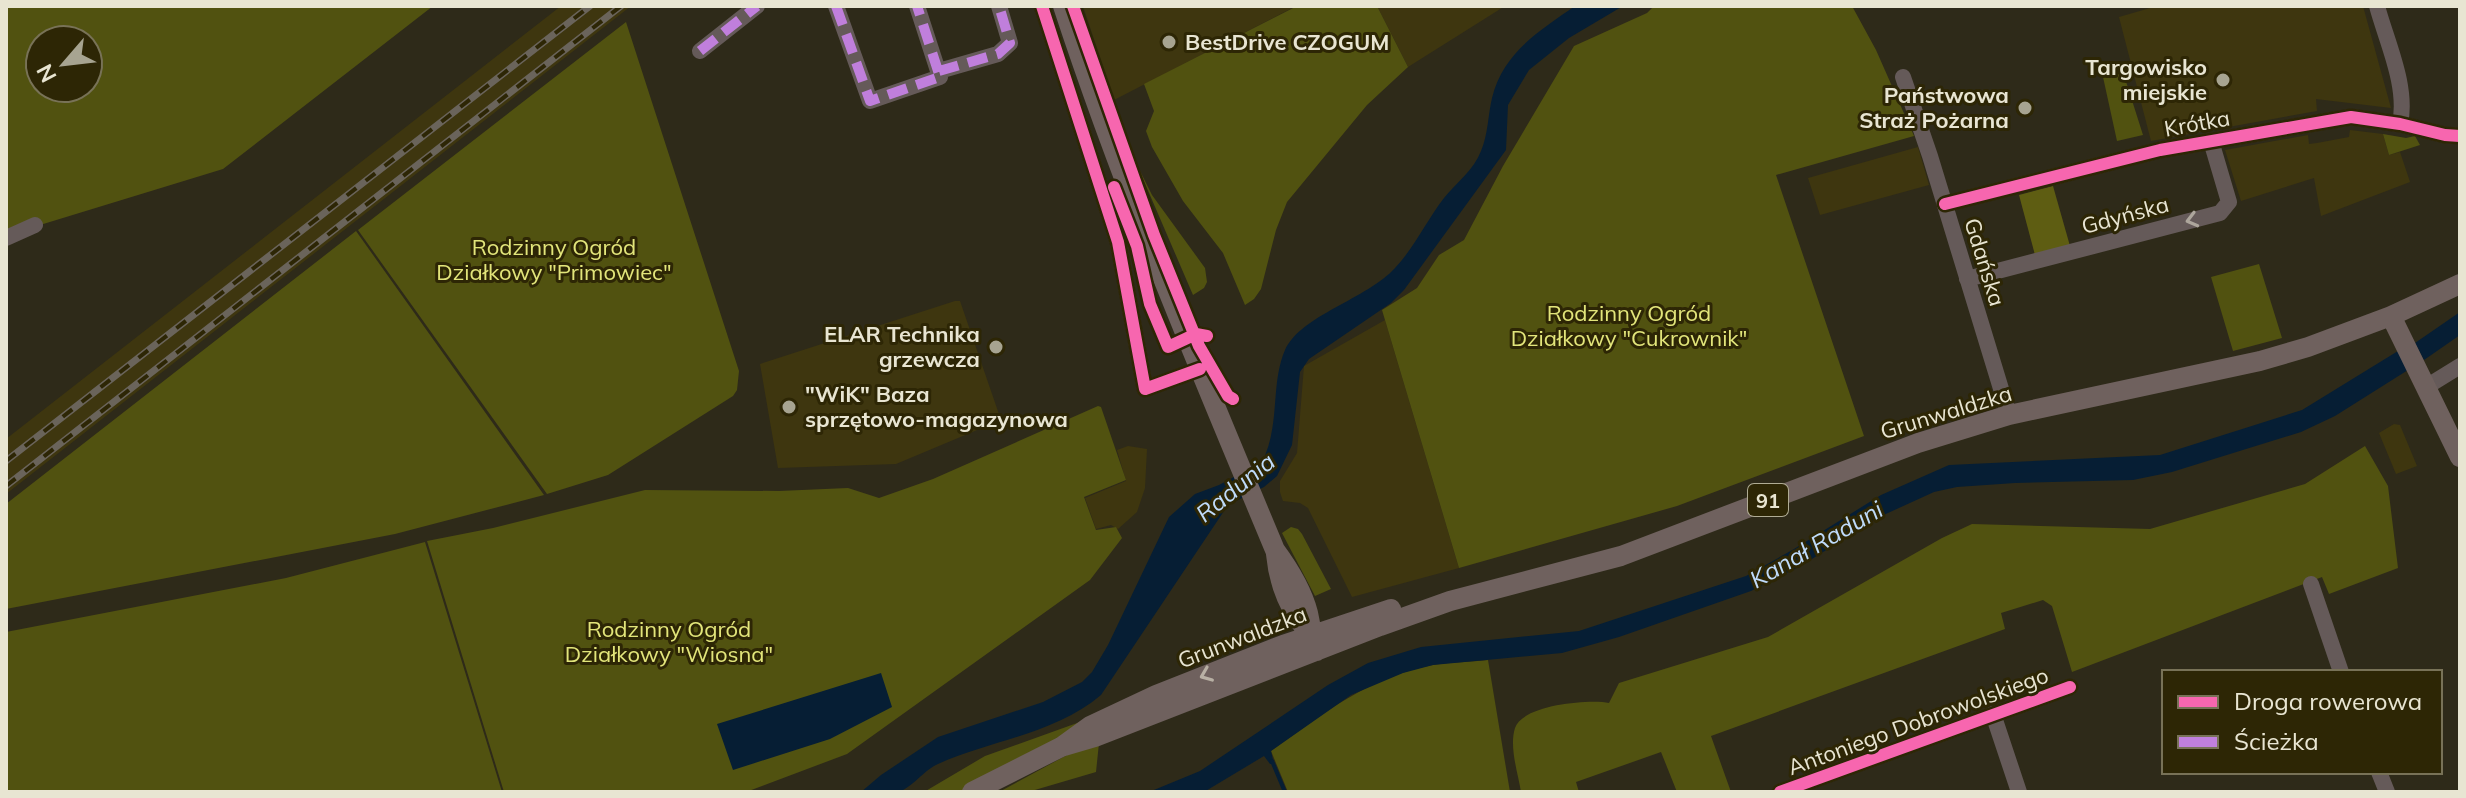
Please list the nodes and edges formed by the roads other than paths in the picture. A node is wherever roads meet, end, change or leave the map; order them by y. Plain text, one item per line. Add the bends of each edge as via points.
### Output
1 (757, 6) edge
2 (836, 6) edge
3 (917, 6) edge
4 (999, 6) edge
5 (1042, 6) edge
6 (1063, 6) edge
7 (2377, 6) edge
8 (700, 51) dead end
9 (939, 71) junction
10 (1903, 77) dead end
11 (2400, 124) junction
12 (2460, 136) edge
13 (2211, 141) junction
14 (1945, 204) junction
15 (35, 225) dead end
16 (6, 238) edge
17 (1967, 279) junction
18 (2460, 284) edge
19 (2391, 316) junction
20 (2460, 366) edge
21 (1200, 369) junction
22 (2422, 378) junction
23 (2009, 415) junction
24 (2460, 457) edge
25 (1275, 550) junction
26 (2311, 584) dead end
27 (1294, 617) junction
28 (1314, 643) junction
29 (1281, 646) junction
30 (2340, 670) edge
31 (2070, 687) dead end
32 (1993, 714) junction
33 (1061, 747) junction
34 (972, 792) edge
35 (1780, 792) edge
36 (2019, 792) edge

1 - 8 street
2 - 9 street via 870,101 940,77
3 - 9 street
4 - 9 street via 1010,43 998,54
5 - 21 street via 1118,242 1145,389
6 - 21 main road via 1114,158
7 - 11 street via 2400,89
10 - 14 street, Gdańska
11 - 12 street, Krótka
11 - 13 street, Krótka via 2351,117
13 - 14 street, Krótka via 2079,168
13 -> 17 street, Gdyńska via 2229,202 2220,213
14 - 17 street, Gdańska
15 - 16 street
17 - 23 street, Gdańska
18 - 19 main road, Grunwaldzka / 91
19 - 22 main road
19 - 23 main road, Grunwaldzka / 91 via 2260,361
20 - 22 street
21 - 25 main road
22 - 24 main road
23 - 28 main road, Grunwaldzka / 91 via 1918,443 1621,556 1450,601 1381,612
25 - 27 main road via 1278,578
25 - 28 main road via 1291,572
26 - 30 street
27 - 28 main road
27 - 29 main road
28 - 29 main road, Grunwaldzka / 91
28 - 33 main road, Grunwaldzka / 91 via 1123,727
29 -> 33 main road, Grunwaldzka / 91 via 1118,712
31 - 32 street, Antoniego Dobrowolskiego
32 - 35 street, Antoniego Dobrowolskiego
32 - 36 street
33 - 34 main road, Grunwaldzka / 91

